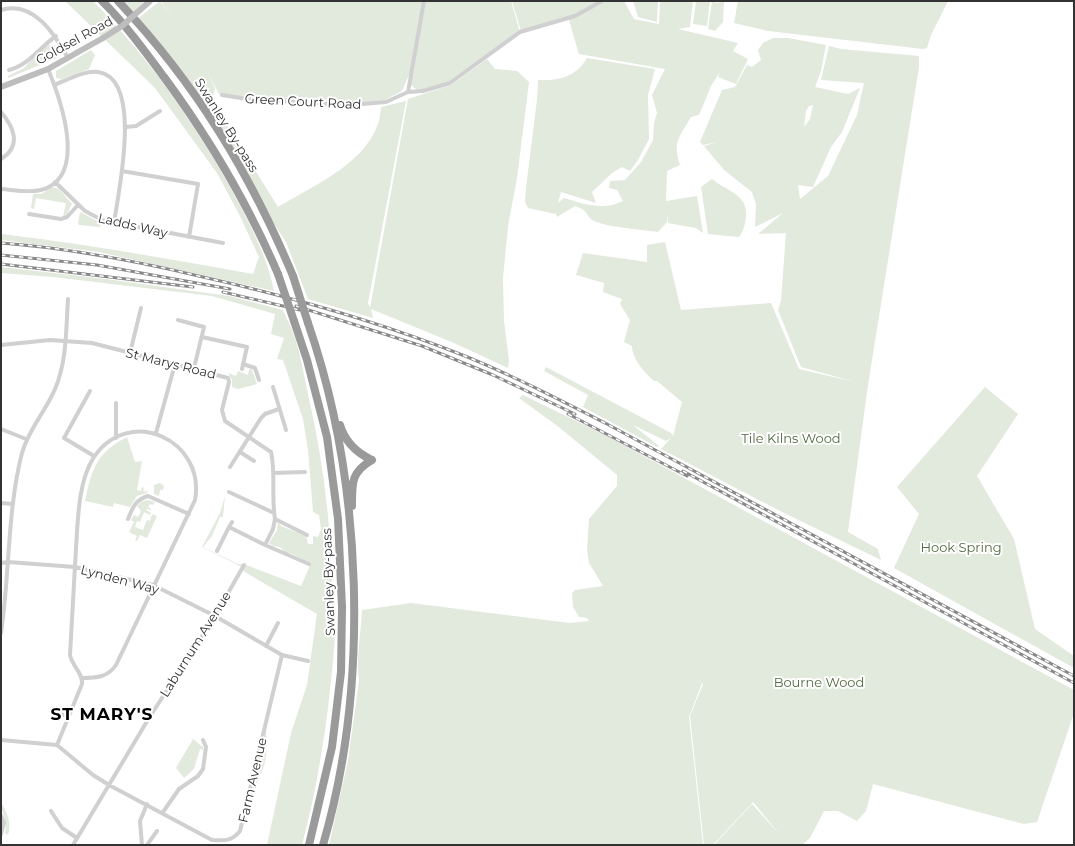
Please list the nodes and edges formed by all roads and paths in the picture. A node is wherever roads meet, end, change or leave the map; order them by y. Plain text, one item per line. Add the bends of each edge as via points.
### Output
1 (102, 1) edge
2 (118, 1) edge
3 (150, 1) edge
4 (424, 1) edge
5 (602, 1) edge
6 (1, 10) edge
7 (56, 36) junction
8 (68, 58) junction
9 (48, 69) junction
10 (10, 70) dead end
11 (54, 84) junction
12 (1, 87) edge
13 (408, 92) junction
14 (222, 95) dead end
15 (160, 111) dead end
16 (1, 112) edge
17 (126, 127) junction
18 (1, 159) edge
19 (122, 171) junction
20 (55, 182) junction
21 (1, 189) edge
22 (78, 205) junction
23 (29, 214) dead end
24 (114, 223) junction
25 (189, 236) junction
26 (223, 243) dead end
27 (68, 299) dead end
28 (141, 308) dead end
29 (178, 320) dead end
30 (309, 327) junction
31 (202, 337) junction
32 (65, 340) junction
33 (1, 345) edge
34 (130, 353) junction
35 (175, 364) junction
36 (194, 368) junction
37 (259, 380) dead end
38 (273, 387) dead end
39 (90, 391) dead end
40 (116, 403) dead end
41 (279, 409) junction
42 (1, 429) edge
43 (286, 430) dead end
44 (156, 433) junction
45 (250, 437) junction
46 (116, 438) junction
47 (26, 439) junction
48 (240, 452) junction
49 (94, 456) junction
50 (254, 461) dead end
51 (230, 467) dead end
52 (305, 472) dead end
53 (273, 473) junction
54 (229, 492) dead end
55 (1, 503) edge
56 (12, 504) junction
57 (274, 513) junction
58 (189, 514) junction
59 (128, 519) dead end
60 (274, 519) junction
61 (232, 522) dead end
62 (228, 527) junction
63 (307, 535) dead end
64 (265, 545) junction
65 (217, 551) dead end
66 (8, 562) junction
67 (1, 563) edge
68 (309, 564) dead end
69 (352, 564) junction
70 (244, 565) dead end
71 (74, 567) junction
72 (153, 585) junction
73 (214, 616) junction
74 (278, 623) dead end
75 (1, 633) edge
76 (266, 646) junction
77 (282, 655) junction
78 (308, 661) dead end
79 (82, 678) junction
80 (55, 713) dead end
81 (68, 716) junction
82 (1, 740) edge
83 (203, 740) dead end
84 (57, 745) junction
85 (109, 785) junction
86 (147, 804) junction
87 (51, 811) dead end
88 (163, 812) junction
89 (1, 816) edge
90 (157, 831) dead end
91 (1, 834) edge
92 (77, 838) junction
93 (225, 843) edge
94 (73, 845) edge
95 (142, 845) edge
96 (147, 845) edge
97 (310, 845) edge
98 (323, 845) edge

1 - 97 highway, Swanley By-pass, bridge via 139,43 202,130 251,215 276,270 294,320 326,437 338,519 342,607 341,672 332,746
2 - 30 highway, Swanley By-pass, bridge via 159,46 212,118 236,157 293,276
3 - 8 main road, Goldsel Road, bridge via 122,26
4 - 13 street
5 - 13 street, Green Court Road via 574,16 520,32 450,83 423,91
6 - 7 street via 12,5 26,6 40,16
7 - 8 street
7 - 10 street via 21,67
8 - 9 main road, Goldsel Road
9 - 11 street
9 - 12 main road, Goldsel Road
11 - 17 street via 94,72 109,76 119,93
11 - 20 street via 68,144 64,171
13 - 14 street, Green Court Road via 386,102 349,105 247,99
15 - 17 street via 136,126
16 - 18 street via 14,132 14,139 10,150
17 - 19 street
19 - 24 street
19 - 25 street via 198,184
20 - 21 street via 40,190
20 - 22 street, Ladds Way
22 - 23 street via 67,217 61,219
22 - 24 street, Ladds Way via 95,217
24 - 25 street, Ladds Way
25 - 26 street, Ladds Way
27 - 32 street
28 - 34 street
29 - 31 street via 204,327
30 - 69 highway, Swanley By-pass via 337,431 349,516
30 - 69 highway via 319,345 342,432 355,451 372,460 360,467 352,481
31 - 36 street
31 - 37 street via 247,347 242,366 255,368
32 - 33 street, St Marys Road via 36,340
32 - 34 street, St Marys Road via 92,343
32 - 47 street via 59,380
34 - 35 street, St Marys Road
35 - 36 street, St Marys Road
35 - 44 street
36 - 45 street, St Marys Road via 228,378 222,415 227,423
38 - 41 street
39 - 49 street via 64,438
40 - 46 street
41 - 43 street
41 - 45 street via 265,414
42 - 47 street
44 - 46 street via 133,432
44 - 58 street via 172,441 194,469 197,491
45 - 48 street
45 - 53 street, St Marys Road via 271,452
46 - 49 street
47 - 56 street
48 - 50 street
48 - 51 street
49 - 71 street via 80,500
52 - 53 street
53 - 57 street, St Marys Road
54 - 57 street
55 - 56 street
56 - 66 street
57 - 60 street, St Marys Road
58 - 59 street via 148,496 139,499
58 - 72 street
60 - 63 street
60 - 64 street, St Marys Road via 273,529
61 - 62 street
62 - 64 street
62 - 65 street
64 - 68 street
66 - 67 street, Lynden Way
66 - 71 street, Lynden Way
66 - 75 street
69 - 98 highway, Swanley By-pass via 354,612 345,742
70 - 73 street, Laburnum Avenue
71 - 72 street, Lynden Way
71 - 79 street via 70,654 71,661
72 - 73 street, Lynden Way
72 - 79 street via 112,670 103,677
73 - 76 street, Lynden Way
73 - 85 street, Laburnum Avenue via 148,718
74 - 76 street
76 - 77 street, Lynden Way
77 - 78 street, Lynden Way
77 - 93 street, Farm Avenue via 240,831
79 - 81 street via 82,684
80 - 81 street
81 - 84 street
82 - 84 street
83 - 88 street via 206,747 203,769 198,776 178,789
84 - 85 street, Farm Avenue
85 - 86 street, Farm Avenue
85 - 92 street, Laburnum Avenue
86 - 88 street, Farm Avenue
86 - 95 street via 140,821
87 - 92 street via 62,828
88 - 93 street, Farm Avenue via 212,840
89 - 91 street via 4,823
90 - 96 street
92 - 94 street, Laburnum Avenue

